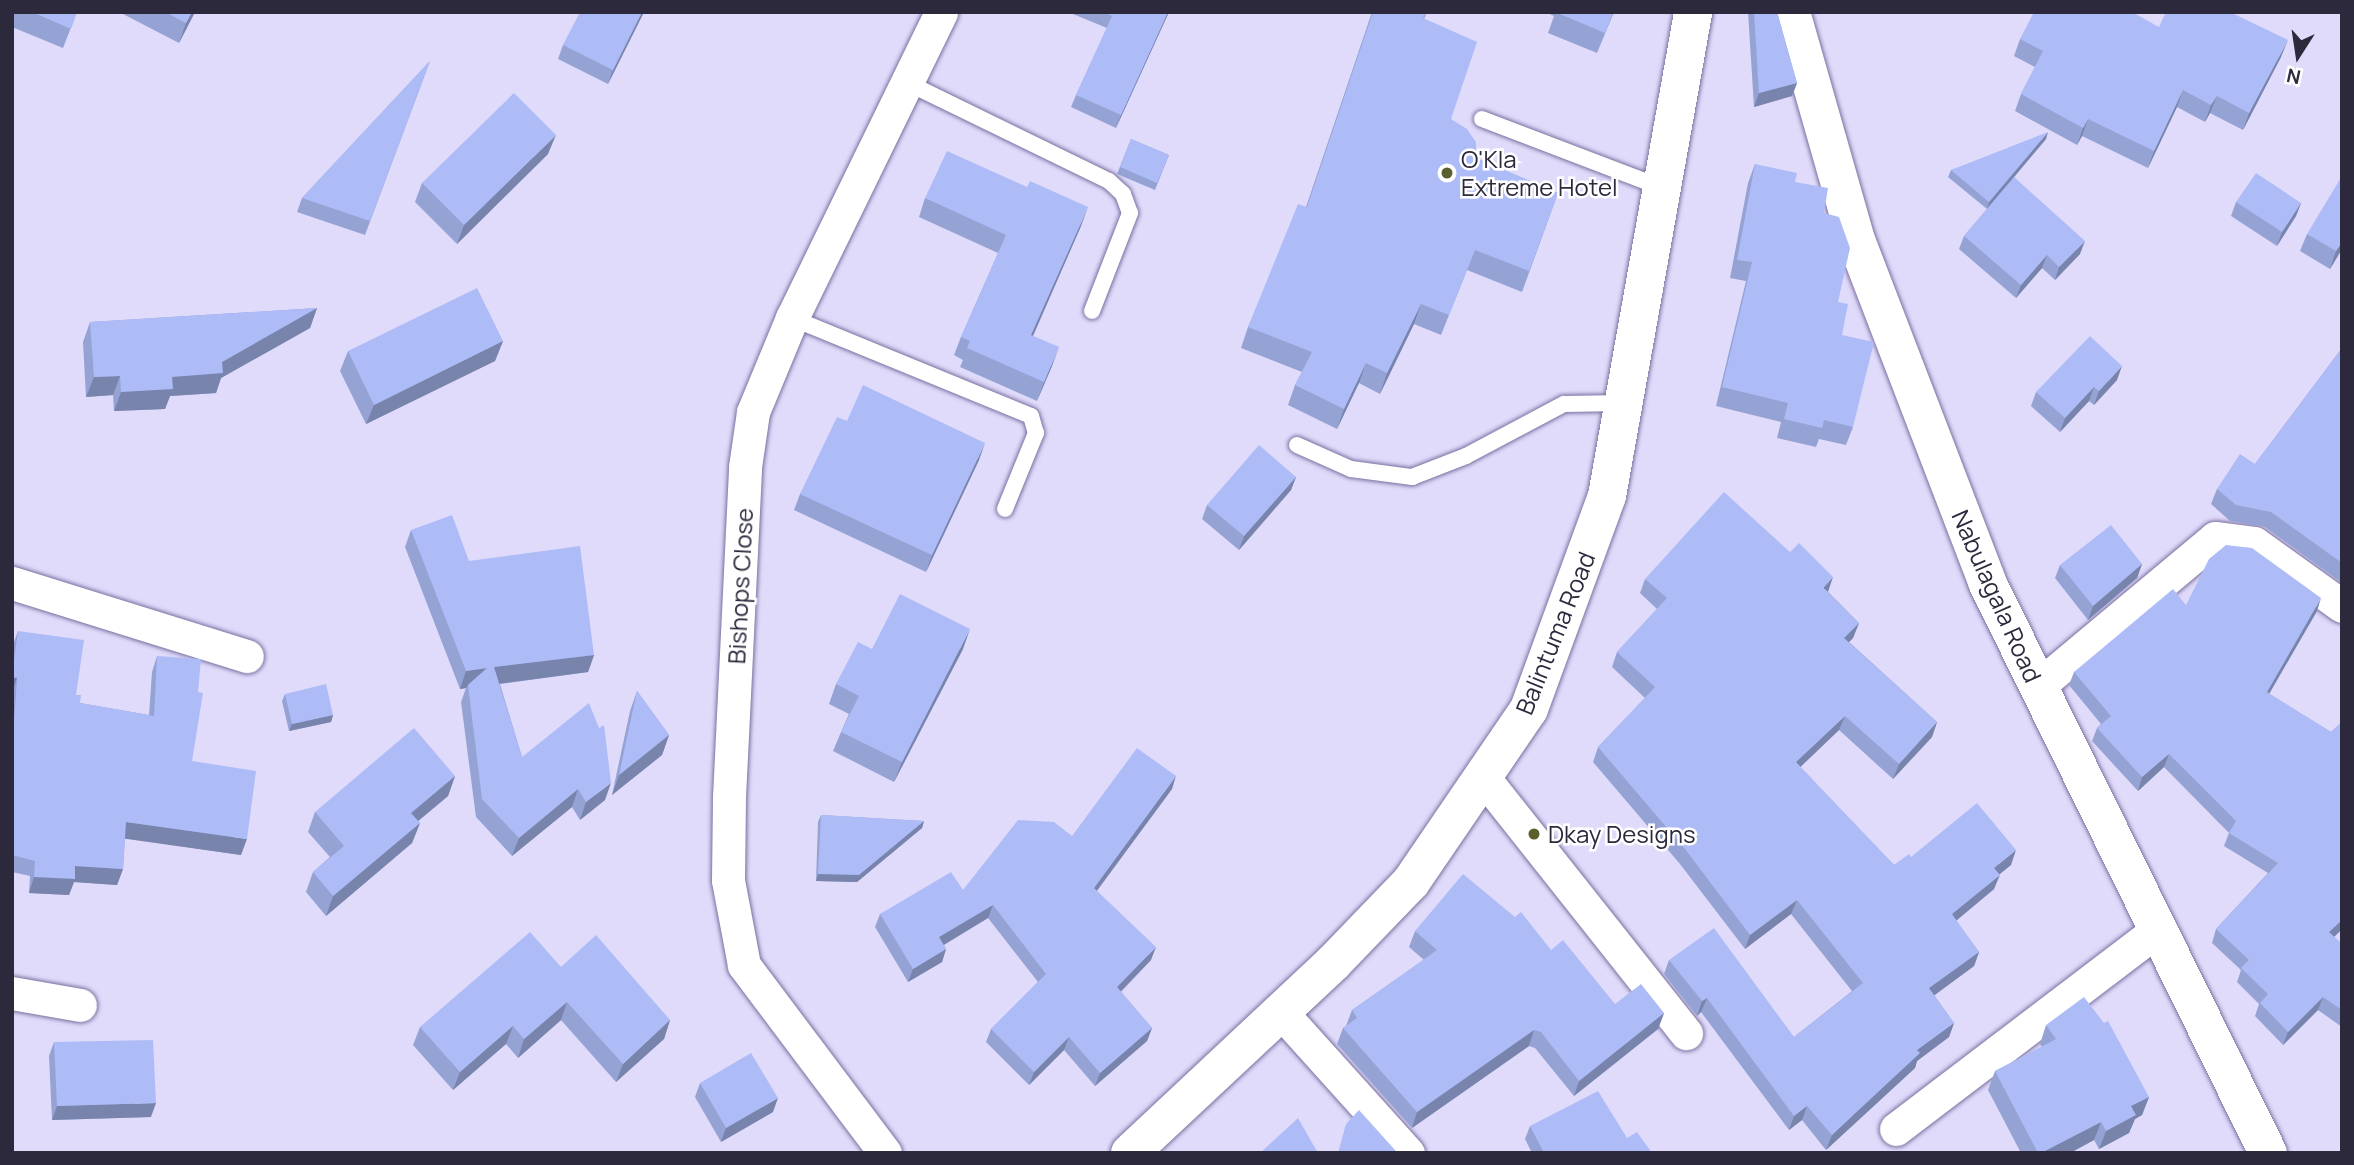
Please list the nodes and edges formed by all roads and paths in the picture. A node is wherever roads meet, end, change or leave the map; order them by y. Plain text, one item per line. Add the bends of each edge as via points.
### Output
1 (941, 12) edge
2 (1693, 12) edge
3 (1791, 12) edge
4 (910, 84) junction
5 (1482, 119) dead end
6 (1663, 188) junction
7 (1092, 311) dead end
8 (792, 318) junction
9 (1626, 403) junction
10 (1297, 445) dead end
11 (1005, 509) dead end
12 (12, 583) edge
13 (2342, 606) edge
14 (247, 656) dead end
15 (2037, 687) junction
16 (1483, 777) junction
17 (2159, 929) junction
18 (12, 993) edge
19 (80, 1004) dead end
20 (1281, 1012) junction
21 (1686, 1033) dead end
22 (1896, 1129) dead end
23 (886, 1153) edge
24 (1130, 1153) edge
25 (1408, 1153) edge
26 (2268, 1153) edge

1 - 4 street, Bishops Close
2 - 6 main road, Balintuma Road
3 - 15 main road, Nabulagala Road via 1856,240 1987,582
4 - 7 lane via 1108,181 1123,194 1130,213
4 - 8 street, Bishops Close
5 - 6 lane
6 - 9 main road, Balintuma Road
8 - 11 lane via 1031,416 1036,433
8 - 23 street, Bishops Close via 753,412 745,467 728,880 744,965
9 - 10 lane via 1564,404 1466,456 1412,477 1351,469
9 - 16 main road, Balintuma Road via 1607,496 1555,649 1529,709
12 - 14 street
13 - 15 street via 2254,543 2215,538
15 - 17 main road, Nabulagala Road
16 - 20 main road, Balintuma Road via 1411,882
16 - 21 street
17 - 22 street
17 - 26 main road, Nabulagala Road
18 - 19 street
20 - 24 main road, Balintuma Road
20 - 25 street

